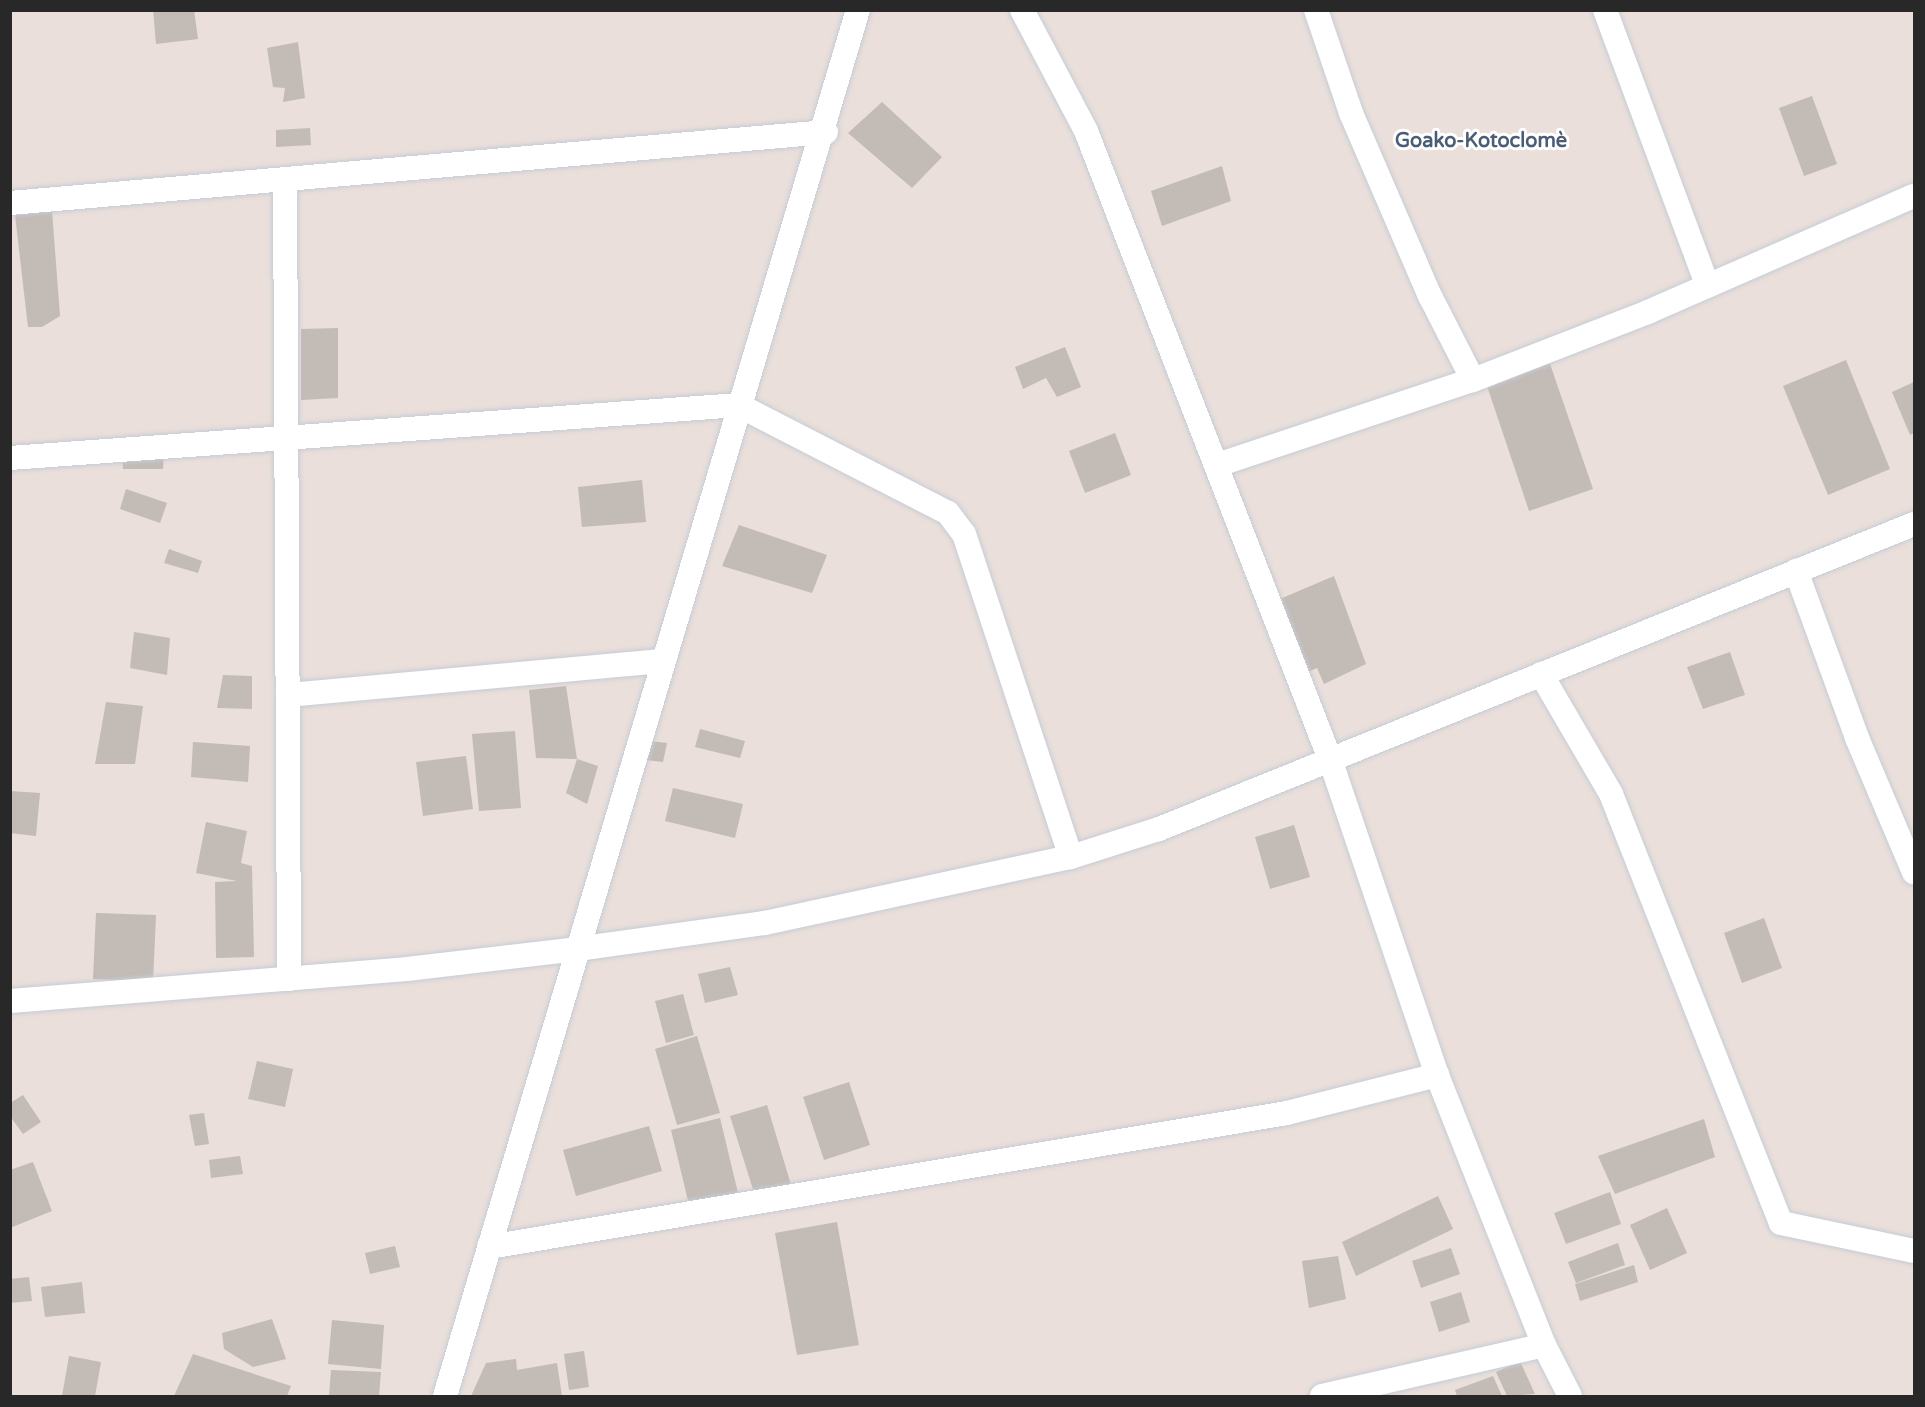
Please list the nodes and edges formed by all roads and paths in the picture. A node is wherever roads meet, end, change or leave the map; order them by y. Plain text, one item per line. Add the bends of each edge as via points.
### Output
1 (858, 10) edge
2 (1022, 10) edge
3 (1316, 10) edge
4 (1605, 10) edge
5 (826, 132) junction
6 (285, 179) junction
7 (1914, 196) edge
8 (10, 203) edge
9 (1706, 282) junction
10 (1473, 380) junction
11 (738, 405) junction
12 (287, 438) junction
13 (10, 458) edge
14 (1217, 465) junction
15 (1914, 524) edge
16 (1796, 571) junction
17 (663, 661) junction
18 (1541, 674) junction
19 (288, 695) junction
20 (1330, 759) junction
21 (1071, 858) junction
22 (1914, 872) edge
23 (577, 950) junction
24 (289, 979) junction
25 (10, 1001) edge
26 (1437, 1075) junction
27 (489, 1247) junction
28 (1914, 1251) edge
29 (1544, 1345) junction
30 (445, 1396) edge
31 (1322, 1396) edge
32 (1570, 1396) edge

1 - 5 street
2 - 14 street via 1086,131
3 - 10 street via 1351,113 1430,296
4 - 9 street
5 - 6 street
5 - 11 street
6 - 8 street
6 - 12 street
7 - 9 street
9 - 10 street via 1648,312
10 - 14 street
11 - 12 street
11 - 17 street
11 - 21 street via 948,513 964,534
12 - 13 street
12 - 19 street
14 - 20 street
15 - 16 street
16 - 18 street
16 - 22 street via 1857,738
17 - 19 street
17 - 23 street
18 - 20 street
18 - 28 street via 1611,794 1781,1223
19 - 24 street
20 - 21 street via 1159,829
20 - 26 street
21 - 23 street via 765,923
23 - 24 street
23 - 27 street
24 - 25 street
26 - 27 street via 1287,1113
26 - 29 street
27 - 30 street
29 - 31 street
29 - 32 street

